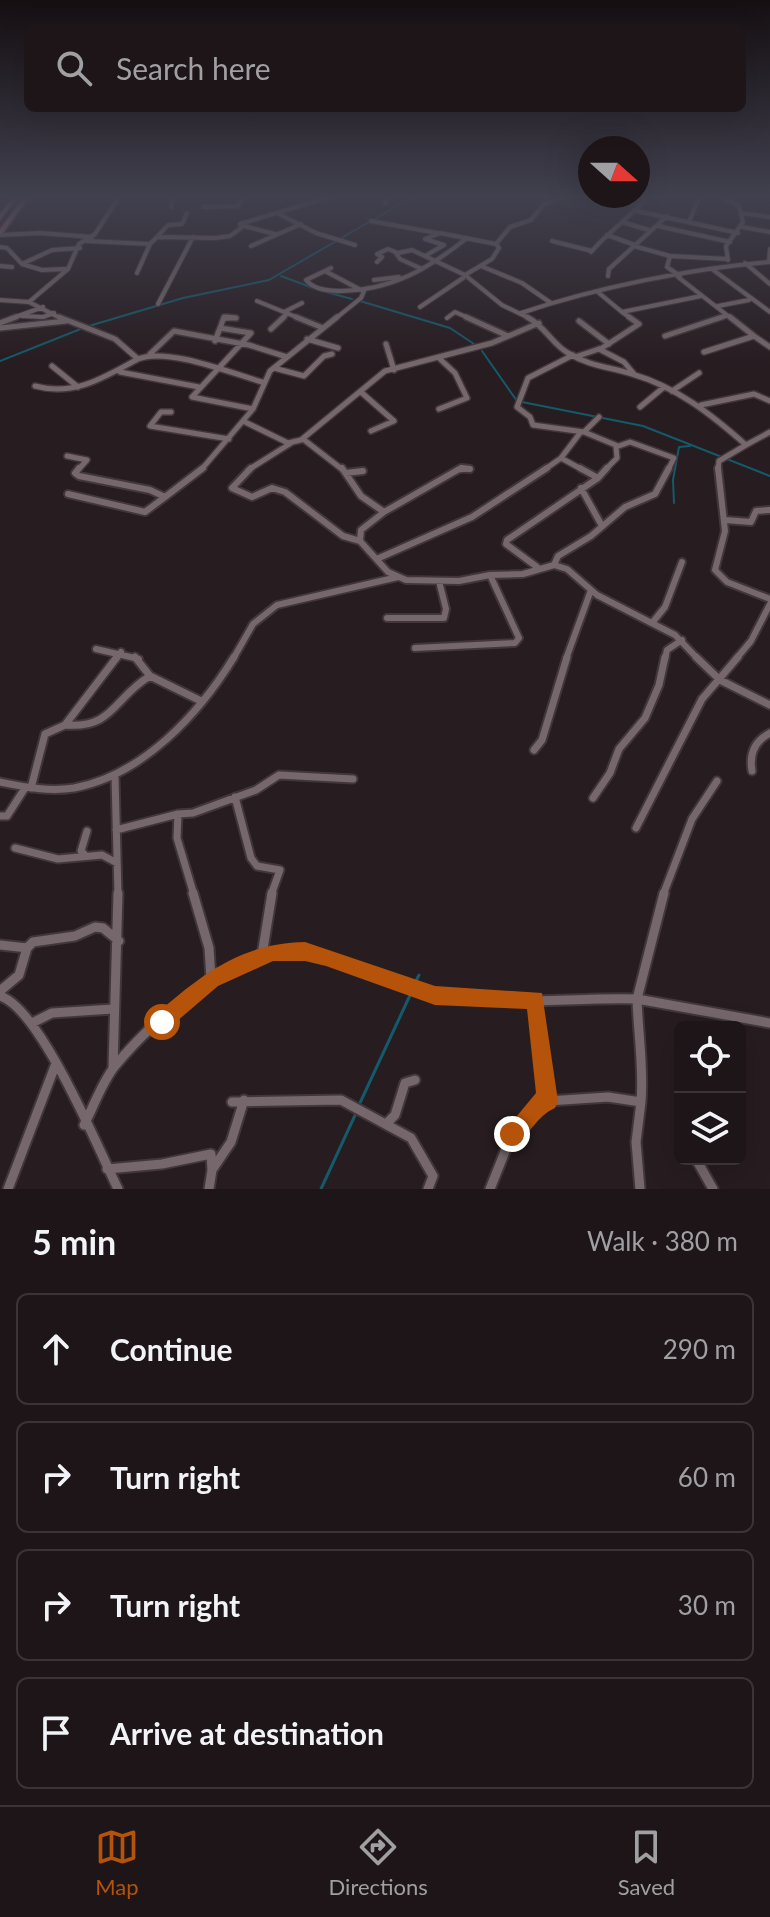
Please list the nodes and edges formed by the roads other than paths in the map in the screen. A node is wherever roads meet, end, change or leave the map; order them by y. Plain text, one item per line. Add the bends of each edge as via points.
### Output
1 (11, 252) edge
2 (47, 252) edge
3 (77, 252) edge
4 (146, 252) edge
5 (185, 252) edge
6 (380, 252) edge
7 (417, 252) edge
8 (431, 252) edge
9 (452, 252) edge
10 (496, 252) edge
11 (628, 252) edge
12 (658, 252) edge
13 (727, 252) edge
14 (396, 253) edge
15 (425, 256) junction
16 (670, 256) junction
17 (377, 262) dead end
18 (437, 262) junction
19 (729, 262) junction
20 (770, 262) edge
21 (745, 263) junction
22 (22, 264) junction
23 (0, 266) edge
24 (481, 266) junction
25 (12, 267) dead end
26 (331, 268) dead end
27 (68, 269) junction
28 (422, 269) junction
29 (712, 269) junction
30 (324, 270) junction
31 (137, 273) dead end
32 (464, 276) junction
33 (608, 276) dead end
34 (402, 277) junction
35 (680, 277) junction
36 (374, 280) dead end
37 (770, 284) edge
38 (364, 291) junction
39 (599, 293) junction
40 (701, 296) junction
41 (0, 300) edge
42 (749, 300) junction
43 (257, 301) dead end
44 (29, 302) junction
45 (302, 303) dead end
46 (551, 303) junction
47 (158, 304) dead end
48 (717, 306) junction
49 (43, 307) junction
50 (420, 307) dead end
51 (55, 312) junction
52 (286, 312) junction
53 (622, 312) junction
54 (770, 312) edge
55 (521, 313) junction
56 (22, 316) junction
57 (726, 316) junction
58 (236, 318) dead end
59 (447, 318) dead end
60 (66, 321) junction
61 (579, 321) dead end
62 (539, 323) junction
63 (0, 325) edge
64 (220, 328) junction
65 (323, 328) junction
66 (271, 329) dead end
67 (508, 336) junction
68 (665, 336) dead end
69 (754, 336) junction
70 (307, 339) junction
71 (215, 341) junction
72 (241, 344) junction
73 (386, 344) dead end
74 (609, 344) junction
75 (770, 347) edge
76 (338, 348) dead end
77 (599, 349) junction
78 (704, 352) dead end
79 (150, 354) junction
80 (332, 354) dead end
81 (574, 356) junction
82 (287, 357) junction
83 (439, 358) junction
84 (138, 359) junction
85 (52, 366) dead end
86 (274, 368) junction
87 (394, 370) junction
88 (216, 371) junction
89 (118, 372) junction
90 (699, 373) dead end
91 (634, 374) junction
92 (262, 382) junction
93 (35, 386) dead end
94 (78, 387) junction
95 (199, 387) junction
96 (664, 387) junction
97 (672, 391) junction
98 (362, 393) junction
99 (770, 401) edge
100 (701, 405) junction
101 (640, 407) dead end
102 (253, 409) junction
103 (439, 409) dead end
104 (171, 412) dead end
105 (599, 417) dead end
106 (243, 421) junction
107 (371, 431) dead end
108 (582, 432) junction
109 (769, 434) edge
110 (229, 439) junction
111 (303, 439) junction
112 (291, 443) junction
113 (746, 445) junction
114 (619, 446) junction
115 (67, 456) dead end
116 (561, 458) junction
117 (470, 469) dead end
118 (363, 471) dead end
119 (346, 473) junction
120 (598, 478) junction
121 (581, 488) junction
122 (68, 494) dead end
123 (165, 497) junction
124 (770, 510) edge
125 (384, 512) junction
126 (725, 520) junction
127 (602, 526) junction
128 (360, 541) junction
129 (379, 558) junction
130 (682, 562) dead end
131 (554, 565) junction
132 (539, 567) junction
133 (490, 575) junction
134 (398, 577) junction
135 (439, 581) junction
136 (591, 590) junction
137 (770, 601) edge
138 (387, 618) dead end
139 (652, 623) junction
140 (682, 640) junction
141 (415, 648) dead end
142 (96, 649) dead end
143 (121, 652) junction
144 (150, 676) junction
145 (720, 680) junction
146 (199, 700) junction
147 (770, 705) edge
148 (65, 725) junction
149 (770, 733) edge
150 (534, 750) dead end
151 (752, 771) dead end
152 (115, 777) junction
153 (353, 779) dead end
154 (717, 781) dead end
155 (2, 785) edge
156 (28, 788) junction
157 (235, 797) junction
158 (593, 798) dead end
159 (178, 814) junction
160 (0, 816) edge
161 (636, 828) dead end
162 (116, 830) junction
163 (87, 831) dead end
164 (15, 848) dead end
165 (84, 854) junction
166 (117, 863) junction
167 (119, 941) junction
168 (0, 945) edge
169 (27, 948) junction
170 (262, 955) junction
171 (211, 979) junction
172 (0, 993) edge
173 (637, 999) junction
174 (535, 1000) junction
175 (113, 1009) junction
176 (32, 1023) junction
177 (770, 1023) edge
178 (55, 1066) junction
179 (113, 1068) junction
180 (415, 1080) dead end
181 (244, 1100) junction
182 (548, 1101) junction
183 (232, 1102) dead end
184 (641, 1102) junction
185 (388, 1122) junction
186 (84, 1125) junction
187 (699, 1165) edge
188 (107, 1169) junction
189 (212, 1170) junction
190 (427, 1188) edge
191 (8, 1189) edge
192 (118, 1189) edge
193 (209, 1189) edge
194 (490, 1189) edge
195 (640, 1189) edge
196 (713, 1189) edge

1 - 22 street
2 - 22 street
3 - 27 street
4 - 31 street
5 - 47 street
6 - 17 street
7 - 15 street
8 - 15 street
9 - 18 street
10 - 24 street
11 - 33 street
12 - 16 street
13 - 19 street
14 - 28 street
15 - 18 street
16 - 19 street
16 - 35 street via 667,267
18 - 28 street
18 - 32 street
19 - 21 street
19 - 29 street
20 - 21 street
21 - 37 street
22 - 27 street
23 - 25 street
24 - 32 street
24 - 46 street via 522,283
26 - 30 street
27 - 44 street
28 - 34 street
29 - 35 street
29 - 42 street
30 - 38 street
30 - 38 street via 306,278 309,284 328,291
32 - 50 street
32 - 55 street
34 - 36 street
34 - 38 street via 381,289
35 - 39 street
35 - 40 street
38 - 65 street
39 - 46 street
39 - 53 street
40 - 48 street
40 - 53 street
41 - 44 street
42 - 48 street
42 - 54 street
43 - 52 street
44 - 49 street
45 - 52 street
46 - 55 street
48 - 57 street
49 - 51 street
49 - 56 street
51 - 56 street
51 - 60 street
52 - 65 street
52 - 66 street
53 - 74 street via 639,324
55 - 62 street
56 - 63 street
57 - 68 street
57 - 69 street
58 - 64 street via 224,317
59 - 67 street via 457,312
60 - 63 street
60 - 84 street via 115,339
61 - 74 street
62 - 67 street
62 - 81 street
64 - 71 street
64 - 72 street via 251,333
65 - 70 street
67 - 83 street
69 - 75 street
69 - 78 street
70 - 76 street
70 - 82 street
71 - 72 street
71 - 79 street via 174,331
72 - 82 street
72 - 88 street
73 - 87 street
74 - 77 street
77 - 81 street
77 - 91 street
79 - 84 street
79 - 88 street
80 - 86 street via 316,361 304,376
81 - 91 street
81 - 108 street via 531,373 517,407 542,429
82 - 86 street
83 - 87 street
83 - 103 street via 455,373 467,398
84 - 89 street
85 - 94 street
86 - 92 street
87 - 98 street via 385,371
88 - 92 street
88 - 95 street
89 - 94 street
89 - 95 street
90 - 97 street
91 - 96 street
92 - 102 street
93 - 94 street via 62,392
95 - 102 street via 194,399
96 - 97 street
96 - 101 street
97 - 100 street
98 - 107 street via 394,421
98 - 111 street
99 - 100 street via 754,394
100 - 113 street
102 - 106 street
104 - 110 street via 161,412 150,426
105 - 108 street
106 - 110 street
106 - 112 street
108 - 114 street
108 - 116 street
109 - 113 street
110 - 123 street via 196,476
111 - 112 street
111 - 119 street
112 - 128 street via 245,472 232,488 252,497 277,488 343,536
113 - 126 street via 719,461 717,498
114 - 120 street via 617,458
114 - 127 street via 634,442 674,460 655,494 625,507
115 - 123 street via 87,460 75,473 79,476
116 - 120 street
116 - 129 street via 439,534
117 - 125 street via 461,468
118 - 119 street
119 - 125 street via 361,496
120 - 121 street
121 - 127 street
121 - 132 street via 507,540 530,565
122 - 123 street via 145,512
124 - 126 street via 756,511 751,522
125 - 128 street via 361,530
126 - 137 street via 715,570 719,577
127 - 131 street via 558,556
128 - 129 street
129 - 134 street
130 - 139 street via 665,607
131 - 132 street
131 - 136 street
132 - 133 street via 523,574
133 - 135 street
133 - 141 street via 518,642
134 - 135 street
134 - 146 street via 297,599 264,612 211,691
135 - 138 street via 444,618
136 - 139 street
136 - 150 street via 542,740
137 - 145 street via 751,641
139 - 140 street
140 - 145 street
140 - 158 street via 667,650 645,718 619,749
142 - 143 street
143 - 144 street via 145,661
143 - 148 street
144 - 146 street
144 - 148 street via 108,716 89,726
145 - 147 street
145 - 161 street via 683,731
146 - 152 street via 153,751
148 - 156 street via 45,734
149 - 151 street via 759,739 750,759
152 - 156 street via 59,792
152 - 162 street
153 - 157 street via 279,775
154 - 173 street via 702,796 676,851
155 - 156 street
156 - 160 street via 7,816
157 - 159 street
157 - 170 street via 251,858 257,866 280,870
159 - 162 street
159 - 171 street via 177,838 209,948
162 - 166 street
163 - 165 street
164 - 165 street via 56,859
165 - 166 street via 102,853
166 - 167 street
167 - 169 street via 95,927
167 - 175 street
168 - 169 street
169 - 172 street via 19,975
170 - 171 street
170 - 174 street via 305,952 435,995
171 - 179 street
172 - 176 street
173 - 174 street
173 - 177 street
173 - 184 street via 644,1064
174 - 182 street
175 - 176 street via 57,1009
175 - 179 street
176 - 178 street
178 - 186 street
178 - 191 street
179 - 186 street
180 - 185 street via 405,1083
181 - 183 street
181 - 185 street via 341,1100
181 - 189 street via 231,1142
182 - 184 street via 608,1097
182 - 194 street via 539,1102 512,1134
184 - 195 street via 636,1142
185 - 190 street via 411,1138 422,1154 433,1176
186 - 188 street
187 - 196 street
188 - 189 street via 211,1154
188 - 192 street
189 - 193 street

